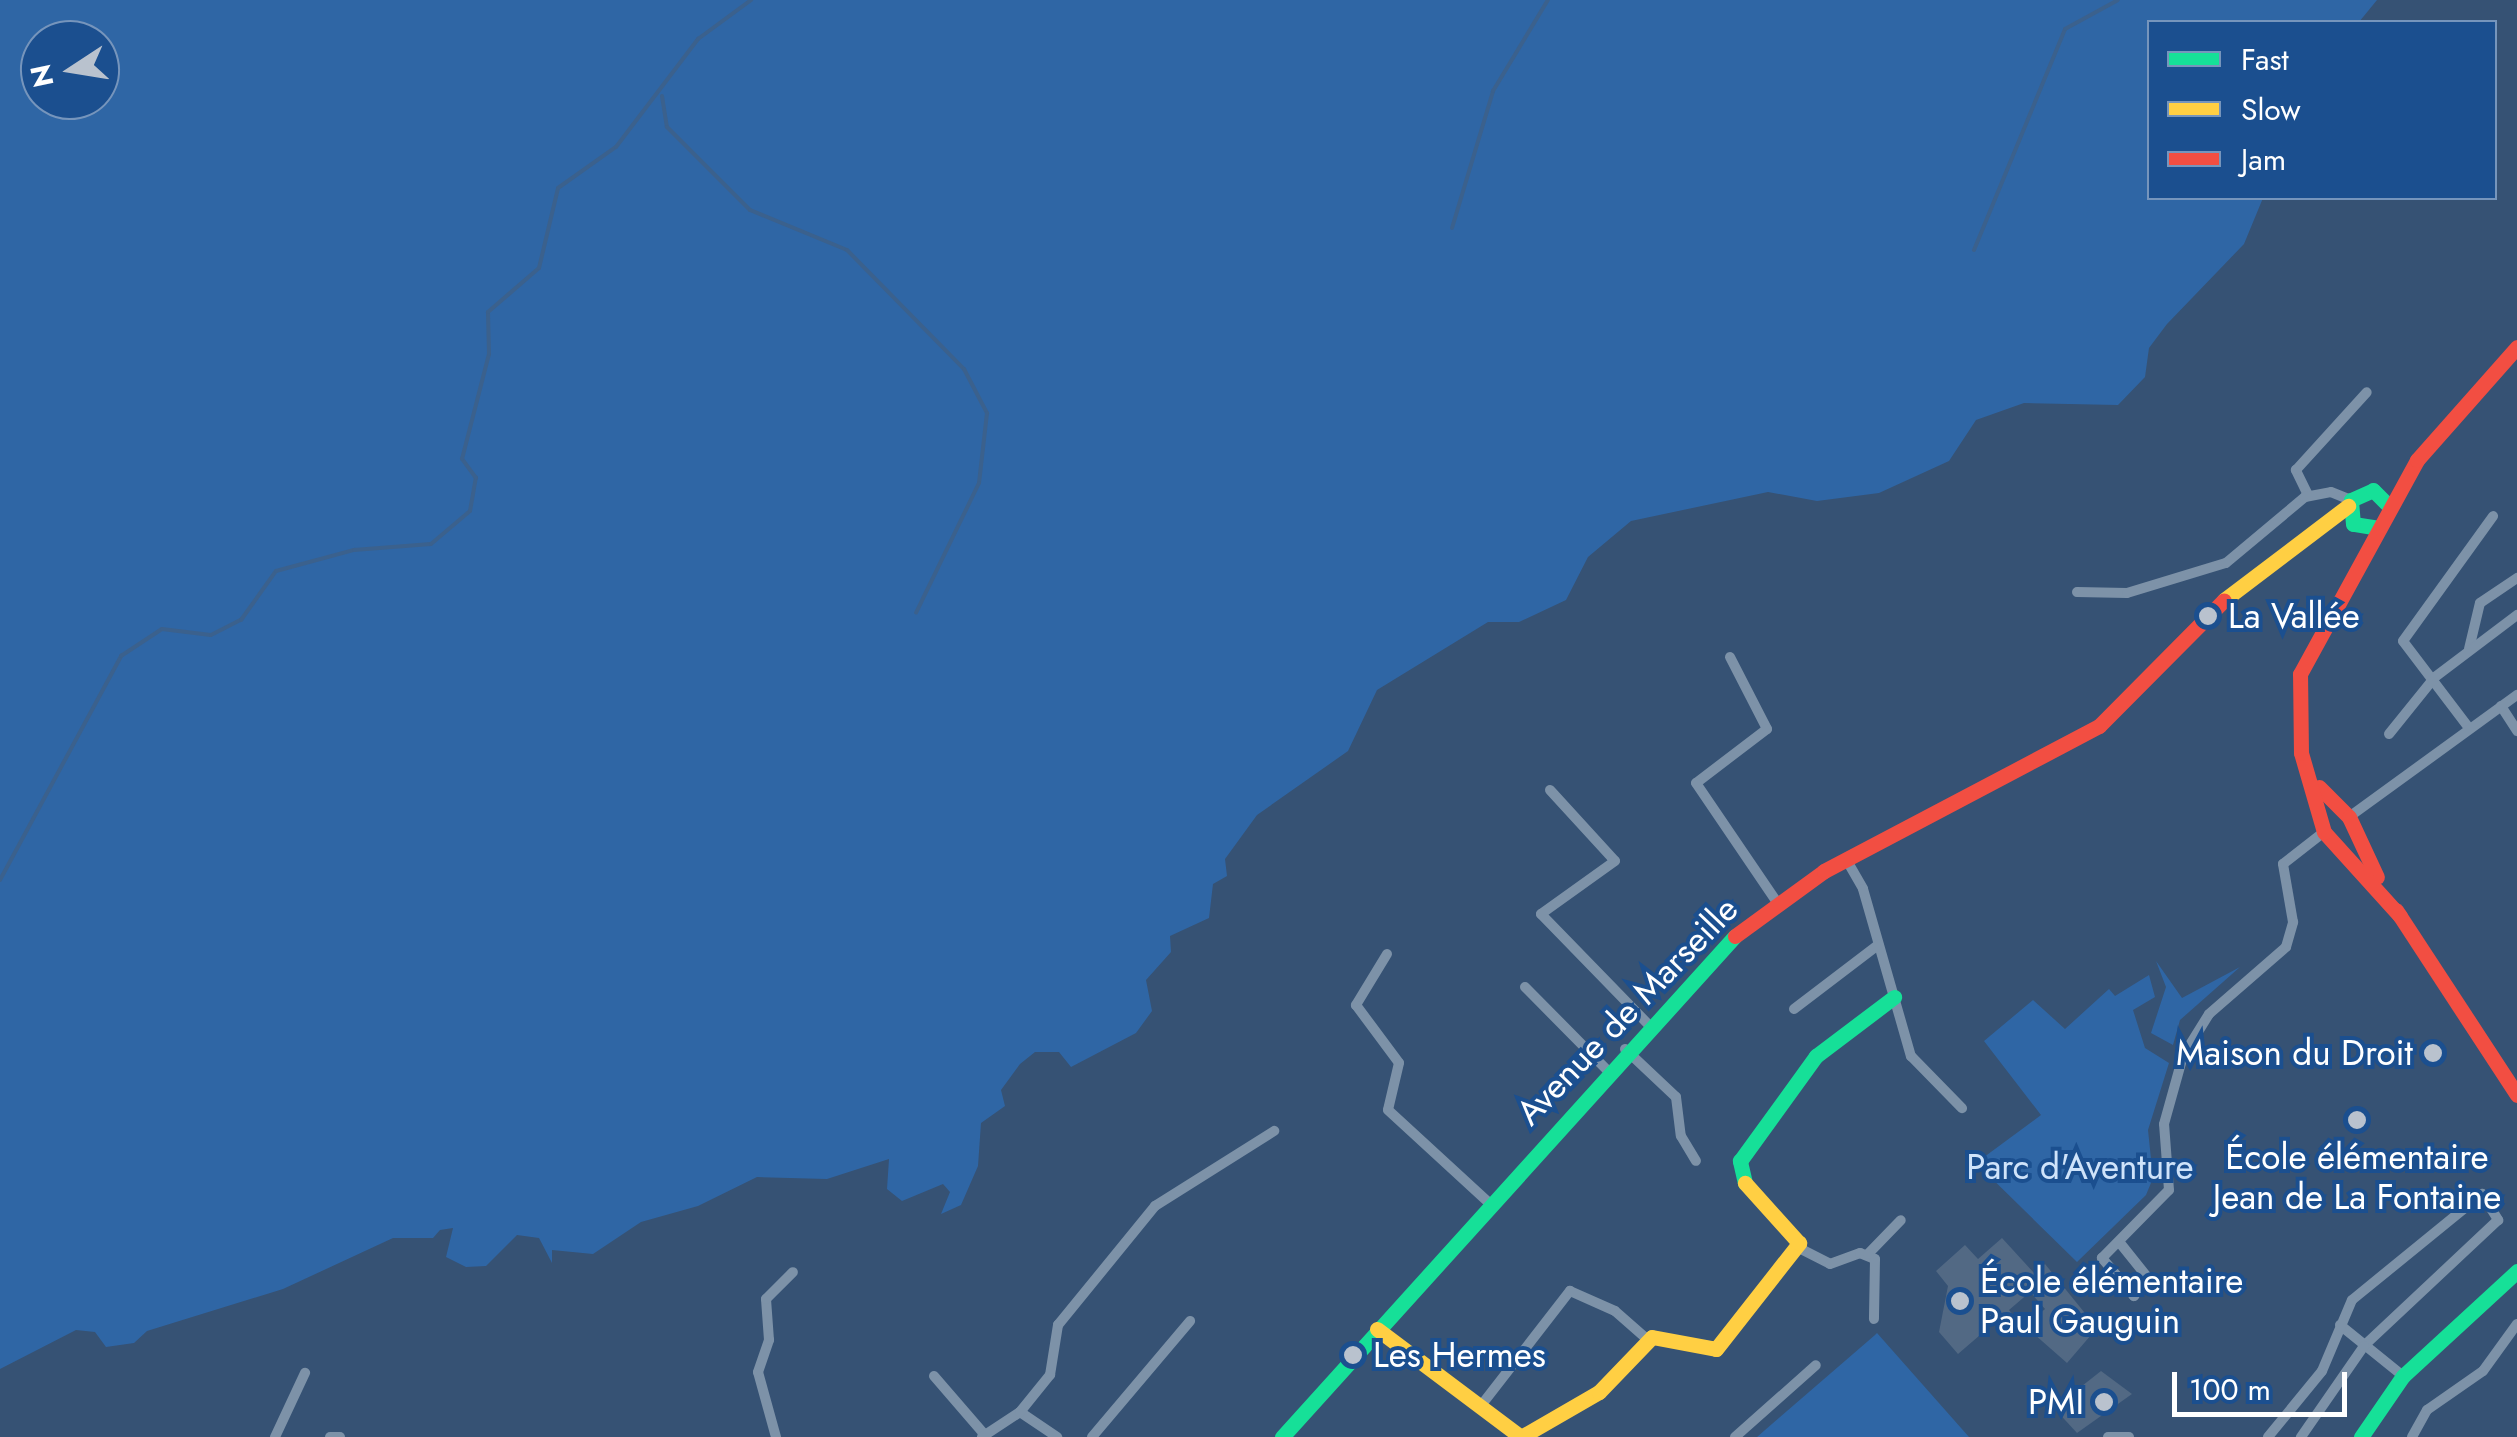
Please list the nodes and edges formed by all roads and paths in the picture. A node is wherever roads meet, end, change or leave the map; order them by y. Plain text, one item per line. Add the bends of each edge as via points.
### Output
1 (2517, 347) edge
2 (2367, 392) dead end
3 (2416, 460) junction
4 (2373, 490) junction
5 (2308, 496) junction
6 (2350, 503) junction
7 (2388, 506) junction
8 (2493, 516) dead end
9 (2356, 526) junction
10 (2316, 527) junction
11 (2379, 528) junction
12 (2359, 564) junction
13 (2517, 578) edge
14 (2077, 592) dead end
15 (2517, 616) edge
16 (2469, 649) junction
17 (1730, 657) dead end
18 (2434, 676) junction
19 (2517, 695) edge
20 (2501, 706) junction
21 (2469, 728) junction
22 (2517, 731) edge
23 (2388, 734) dead end
24 (1550, 790) dead end
25 (2336, 824) junction
26 (1846, 859) junction
27 (1776, 902) junction
28 (1878, 945) junction
29 (1387, 954) dead end
30 (1525, 986) dead end
31 (1894, 996) junction
32 (1794, 1010) dead end
33 (1648, 1024) junction
34 (1625, 1049) junction
35 (1607, 1070) junction
36 (2517, 1094) edge
37 (1962, 1108) dead end
38 (1274, 1131) dead end
39 (1696, 1161) dead end
40 (1488, 1202) junction
41 (1901, 1220) dead end
42 (2120, 1243) junction
43 (1797, 1247) junction
44 (1868, 1254) junction
45 (2517, 1270) edge
46 (793, 1272) dead end
47 (1874, 1319) dead end
48 (1190, 1321) dead end
49 (2517, 1324) edge
50 (2340, 1325) junction
51 (1377, 1329) junction
52 (1648, 1340) junction
53 (2364, 1346) junction
54 (1816, 1365) dead end
55 (305, 1372) dead end
56 (934, 1376) dead end
57 (2403, 1376) junction
58 (1483, 1402) junction
59 (1020, 1412) junction
60 (984, 1436) edge
61 (275, 1437) edge
62 (330, 1437) edge
63 (340, 1437) edge
64 (776, 1437) edge
65 (1057, 1437) edge
66 (1092, 1437) edge
67 (1282, 1437) edge
68 (1520, 1437) edge
69 (1735, 1437) edge
70 (2108, 1437) edge
71 (2129, 1437) edge
72 (2268, 1437) edge
73 (2301, 1437) edge
74 (2361, 1437) edge
75 (2412, 1437) edge

1 - 3 street
2 - 5 street via 2296,470
3 - 4 street
3 - 7 street
4 - 6 street
4 - 7 street
5 - 6 street
5 - 14 street via 2226,563 2127,593
6 - 9 street
6 - 10 street, Avenue de Marseille
7 - 11 street
8 - 18 street via 2403,640
9 - 10 street
9 - 11 street
9 - 12 street
10 - 26 street, Avenue de Marseille via 2231,591 2099,726
11 - 12 street
12 - 25 street via 2300,674 2302,753
13 - 16 street via 2480,603
15 - 16 street
16 - 18 street
17 - 27 street via 1767,729 1696,783
18 - 21 street
18 - 23 street
19 - 20 street
20 - 21 street
20 - 22 street
21 - 25 street
24 - 33 street via 1615,861 1542,914
25 - 36 street
25 - 42 street via 2283,864 2293,922 2286,947 2209,1014 2183,1056 2164,1124 2169,1190
26 - 27 street, Avenue de Marseille
26 - 28 street
27 - 33 street, Avenue de Marseille
28 - 31 street
28 - 32 street
29 - 40 street via 1356,1005 1399,1063 1388,1110
30 - 35 street
31 - 37 street via 1911,1056
31 - 43 street via 1816,1056 1740,1161 1745,1185 1794,1232
33 - 34 street, Avenue de Marseille
34 - 35 street, Avenue de Marseille
34 - 39 street via 1676,1097 1681,1136
35 - 40 street, Avenue de Marseille
38 - 59 street via 1155,1206 1058,1325 1050,1375
40 - 51 street, Avenue de Marseille
41 - 44 street
42 - 42 street via 2102,1262 2134,1296 2148,1278
43 - 44 street via 1830,1264
43 - 52 street via 1716,1349 1662,1335
44 - 47 street via 1878,1266
45 - 57 street
46 - 64 street via 766,1299 768,1340 758,1372
48 - 66 street
49 - 75 street via 2482,1371 2427,1410
50 - 53 street
50 - 53 street via 2364,1290 2482,1194 2498,1220
50 - 72 street via 2311,1388
51 - 58 street via 1428,1372
51 - 67 street, Avenue de Marseille
52 - 58 street via 1615,1310 1570,1290
52 - 68 street via 1599,1392
53 - 57 street
53 - 73 street
54 - 69 street
55 - 61 street
56 - 60 street
57 - 74 street
58 - 68 street
59 - 60 street
59 - 65 street
62 - 63 street
70 - 71 street

